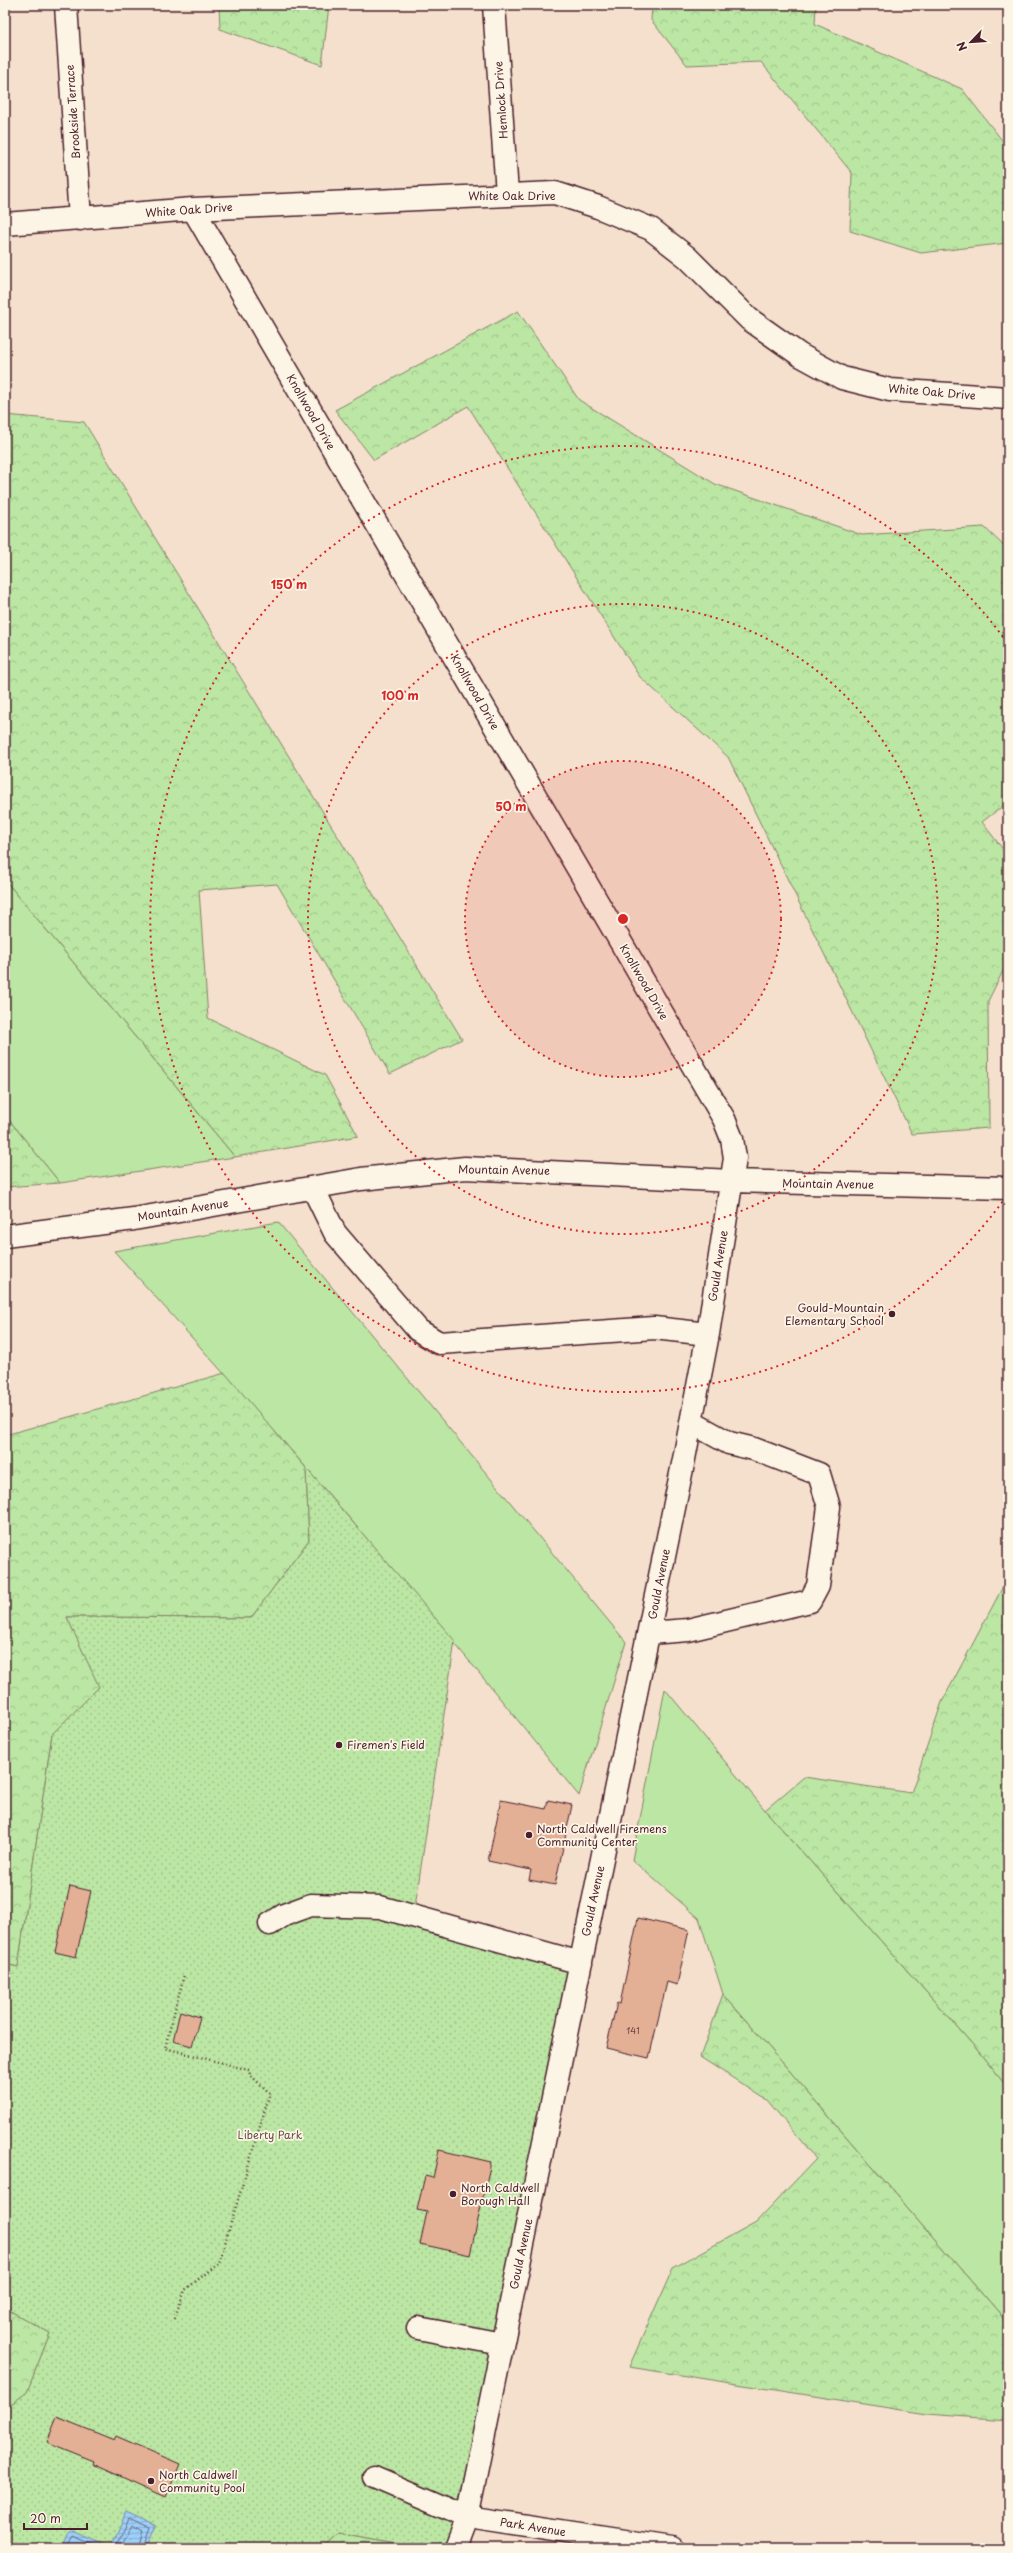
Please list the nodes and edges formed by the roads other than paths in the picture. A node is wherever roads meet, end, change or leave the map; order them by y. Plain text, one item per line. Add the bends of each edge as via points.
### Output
1 (66, 5) edge
2 (494, 5) edge
3 (507, 194) junction
4 (193, 209) junction
5 (80, 219) junction
6 (5, 224) edge
7 (1008, 398) edge
8 (732, 1181) junction
9 (313, 1188) junction
10 (1008, 1188) edge
11 (5, 1236) edge
12 (708, 1334) junction
13 (691, 1422) junction
14 (649, 1633) junction
15 (270, 1924) dead end
16 (581, 1963) junction
17 (418, 2328) dead end
18 (502, 2344) junction
19 (374, 2477) dead end
20 (467, 2517) junction
21 (455, 2548) edge
22 (671, 2548) edge

1 - 5 street, Brookside Terrace
2 - 3 street, Hemlock Drive
3 - 4 street, White Oak Drive
3 - 7 street, White Oak Drive via 555,193 651,228 687,257 750,319 800,355 842,378 890,390
4 - 5 street, White Oak Drive
4 - 8 street, Knollwood Drive via 724,1119 732,1139 735,1158
5 - 6 street, White Oak Drive
8 - 9 street, Mountain Avenue via 464,1168 415,1172
8 - 10 street, Mountain Avenue
8 - 12 street, Gould Avenue
9 - 11 street, Mountain Avenue via 134,1219
9 - 12 street via 335,1233 418,1330 439,1343 654,1328
12 - 13 street, Gould Avenue
13 - 14 street, Gould Avenue
13 - 14 street via 729,1443 754,1449 819,1474 828,1507 818,1586 810,1601 688,1630
14 - 16 street, Gould Avenue
15 - 16 street via 284,1915 311,1905 380,1907
16 - 18 street, Gould Avenue
17 - 18 street
18 - 20 street, Gould Avenue
19 - 20 street, Park Avenue
20 - 21 street, Gould Avenue
20 - 22 street, Park Avenue

